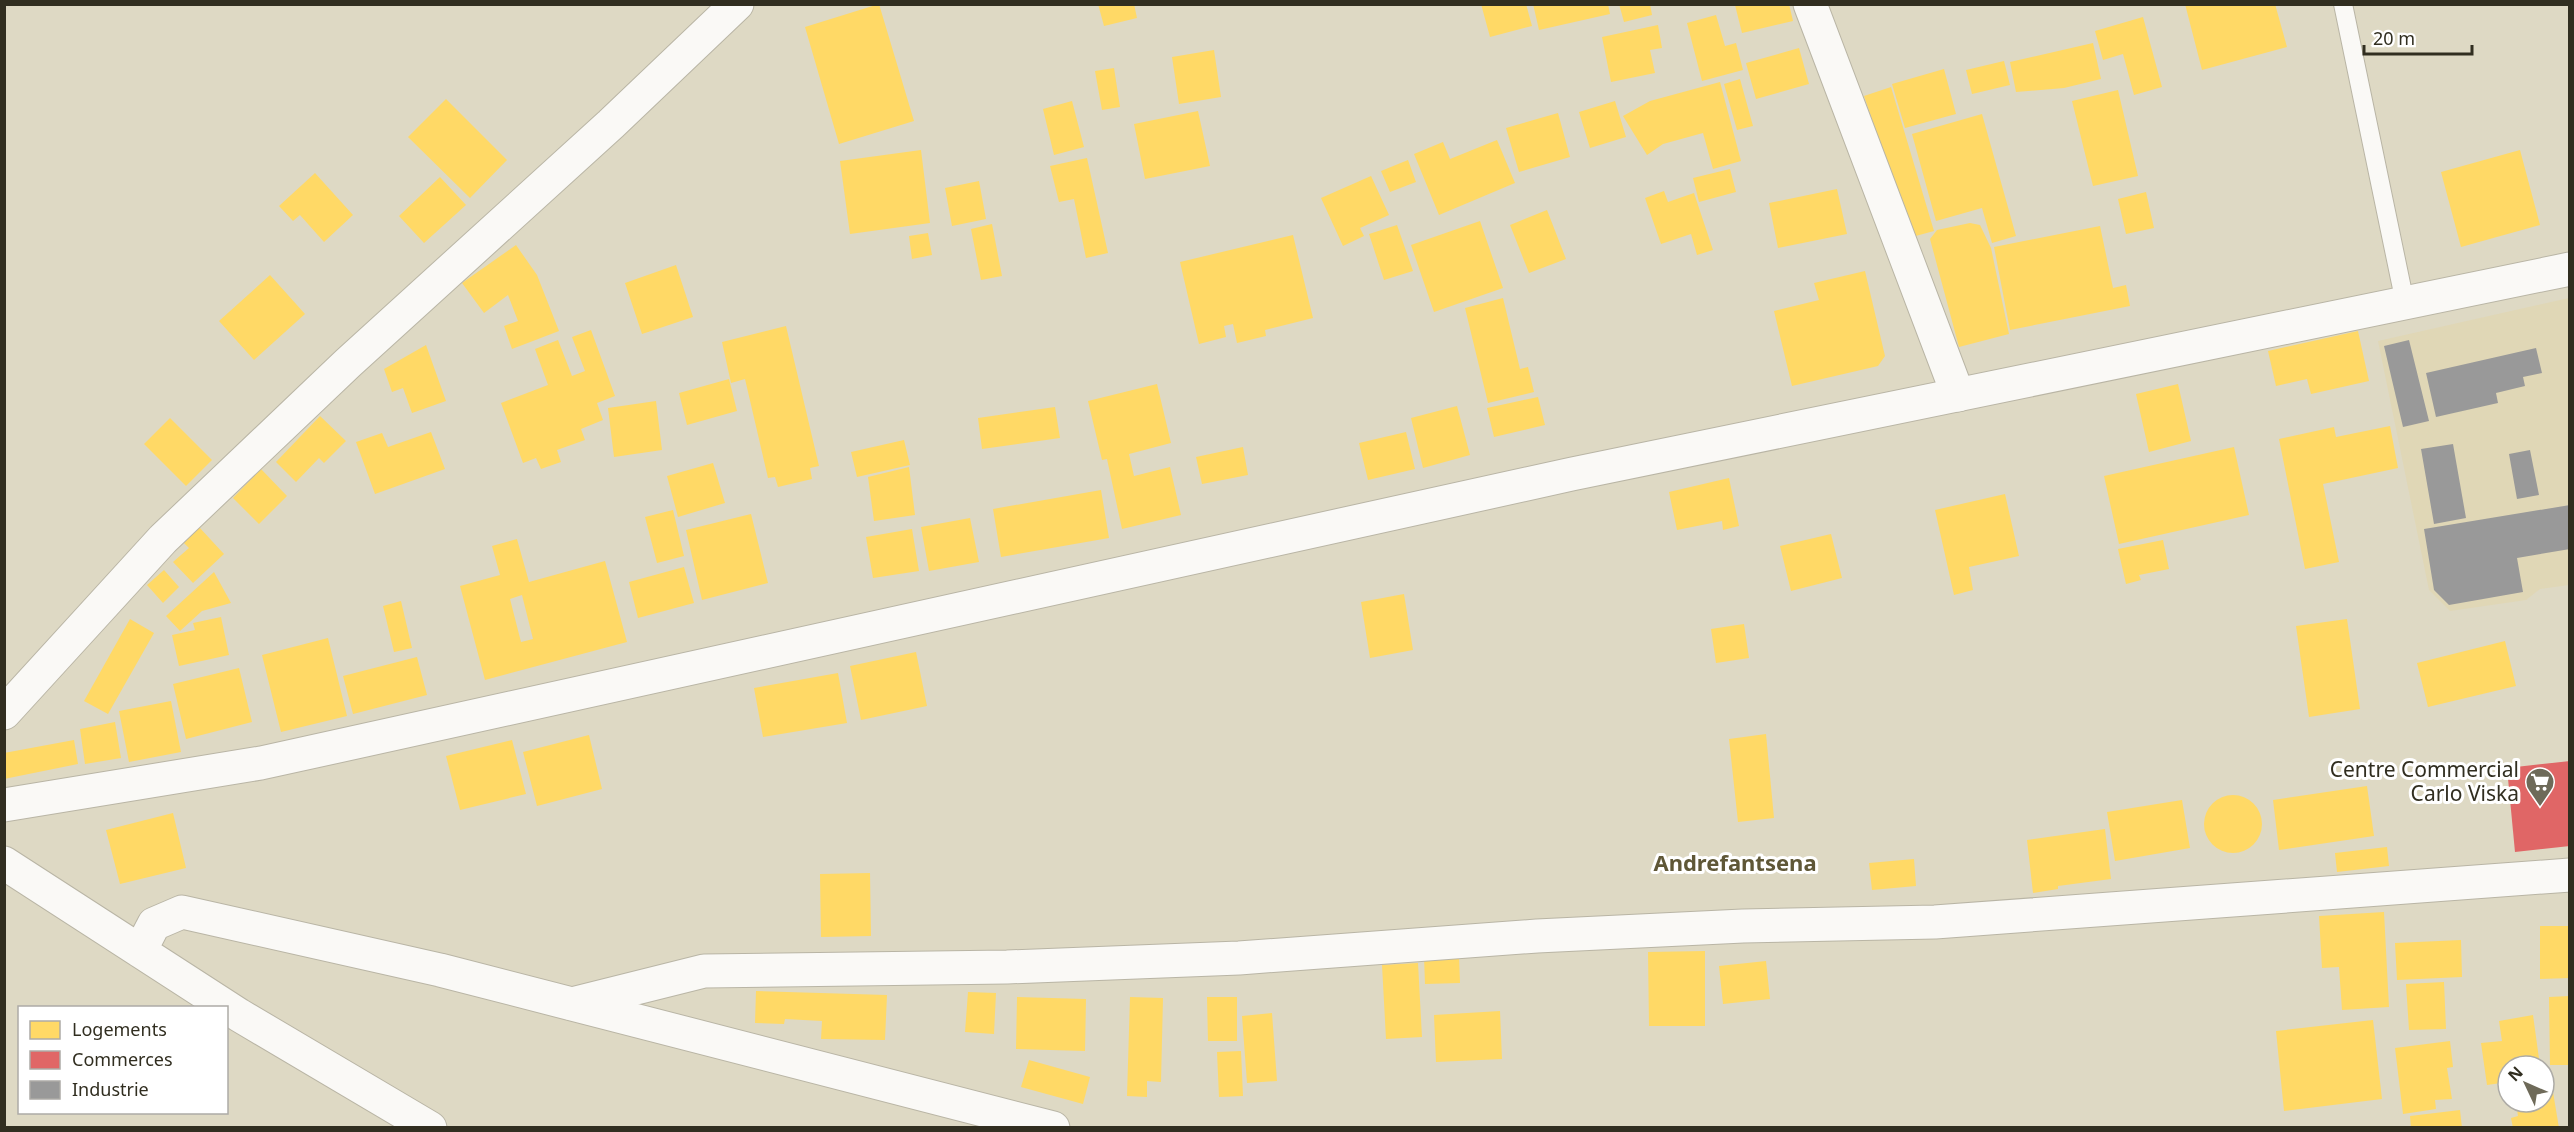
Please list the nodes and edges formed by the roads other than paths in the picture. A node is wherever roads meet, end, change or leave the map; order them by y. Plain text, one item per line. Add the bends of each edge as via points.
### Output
1 (737, 4) edge
2 (1809, 4) edge
3 (2343, 4) edge
4 (2570, 269) edge
5 (2405, 303) junction
6 (1958, 395) junction
7 (4, 713) edge
8 (4, 805) edge
9 (4, 863) edge
10 (2570, 875) edge
11 (140, 951) junction
12 (572, 1004) junction
13 (225, 1006) edge
14 (228, 1008) edge
15 (430, 1128) edge
16 (1053, 1128) edge

1 - 7 street via 348,363 164,539
2 - 6 street
3 - 5 lane
4 - 5 street
5 - 6 street
6 - 8 street via 1583,472 261,763
9 - 11 street
10 - 12 street via 1935,922 1548,936 1239,958 1008,967 704,971
11 - 12 street via 154,924 182,912
11 - 13 street
12 - 16 street
14 - 15 street

